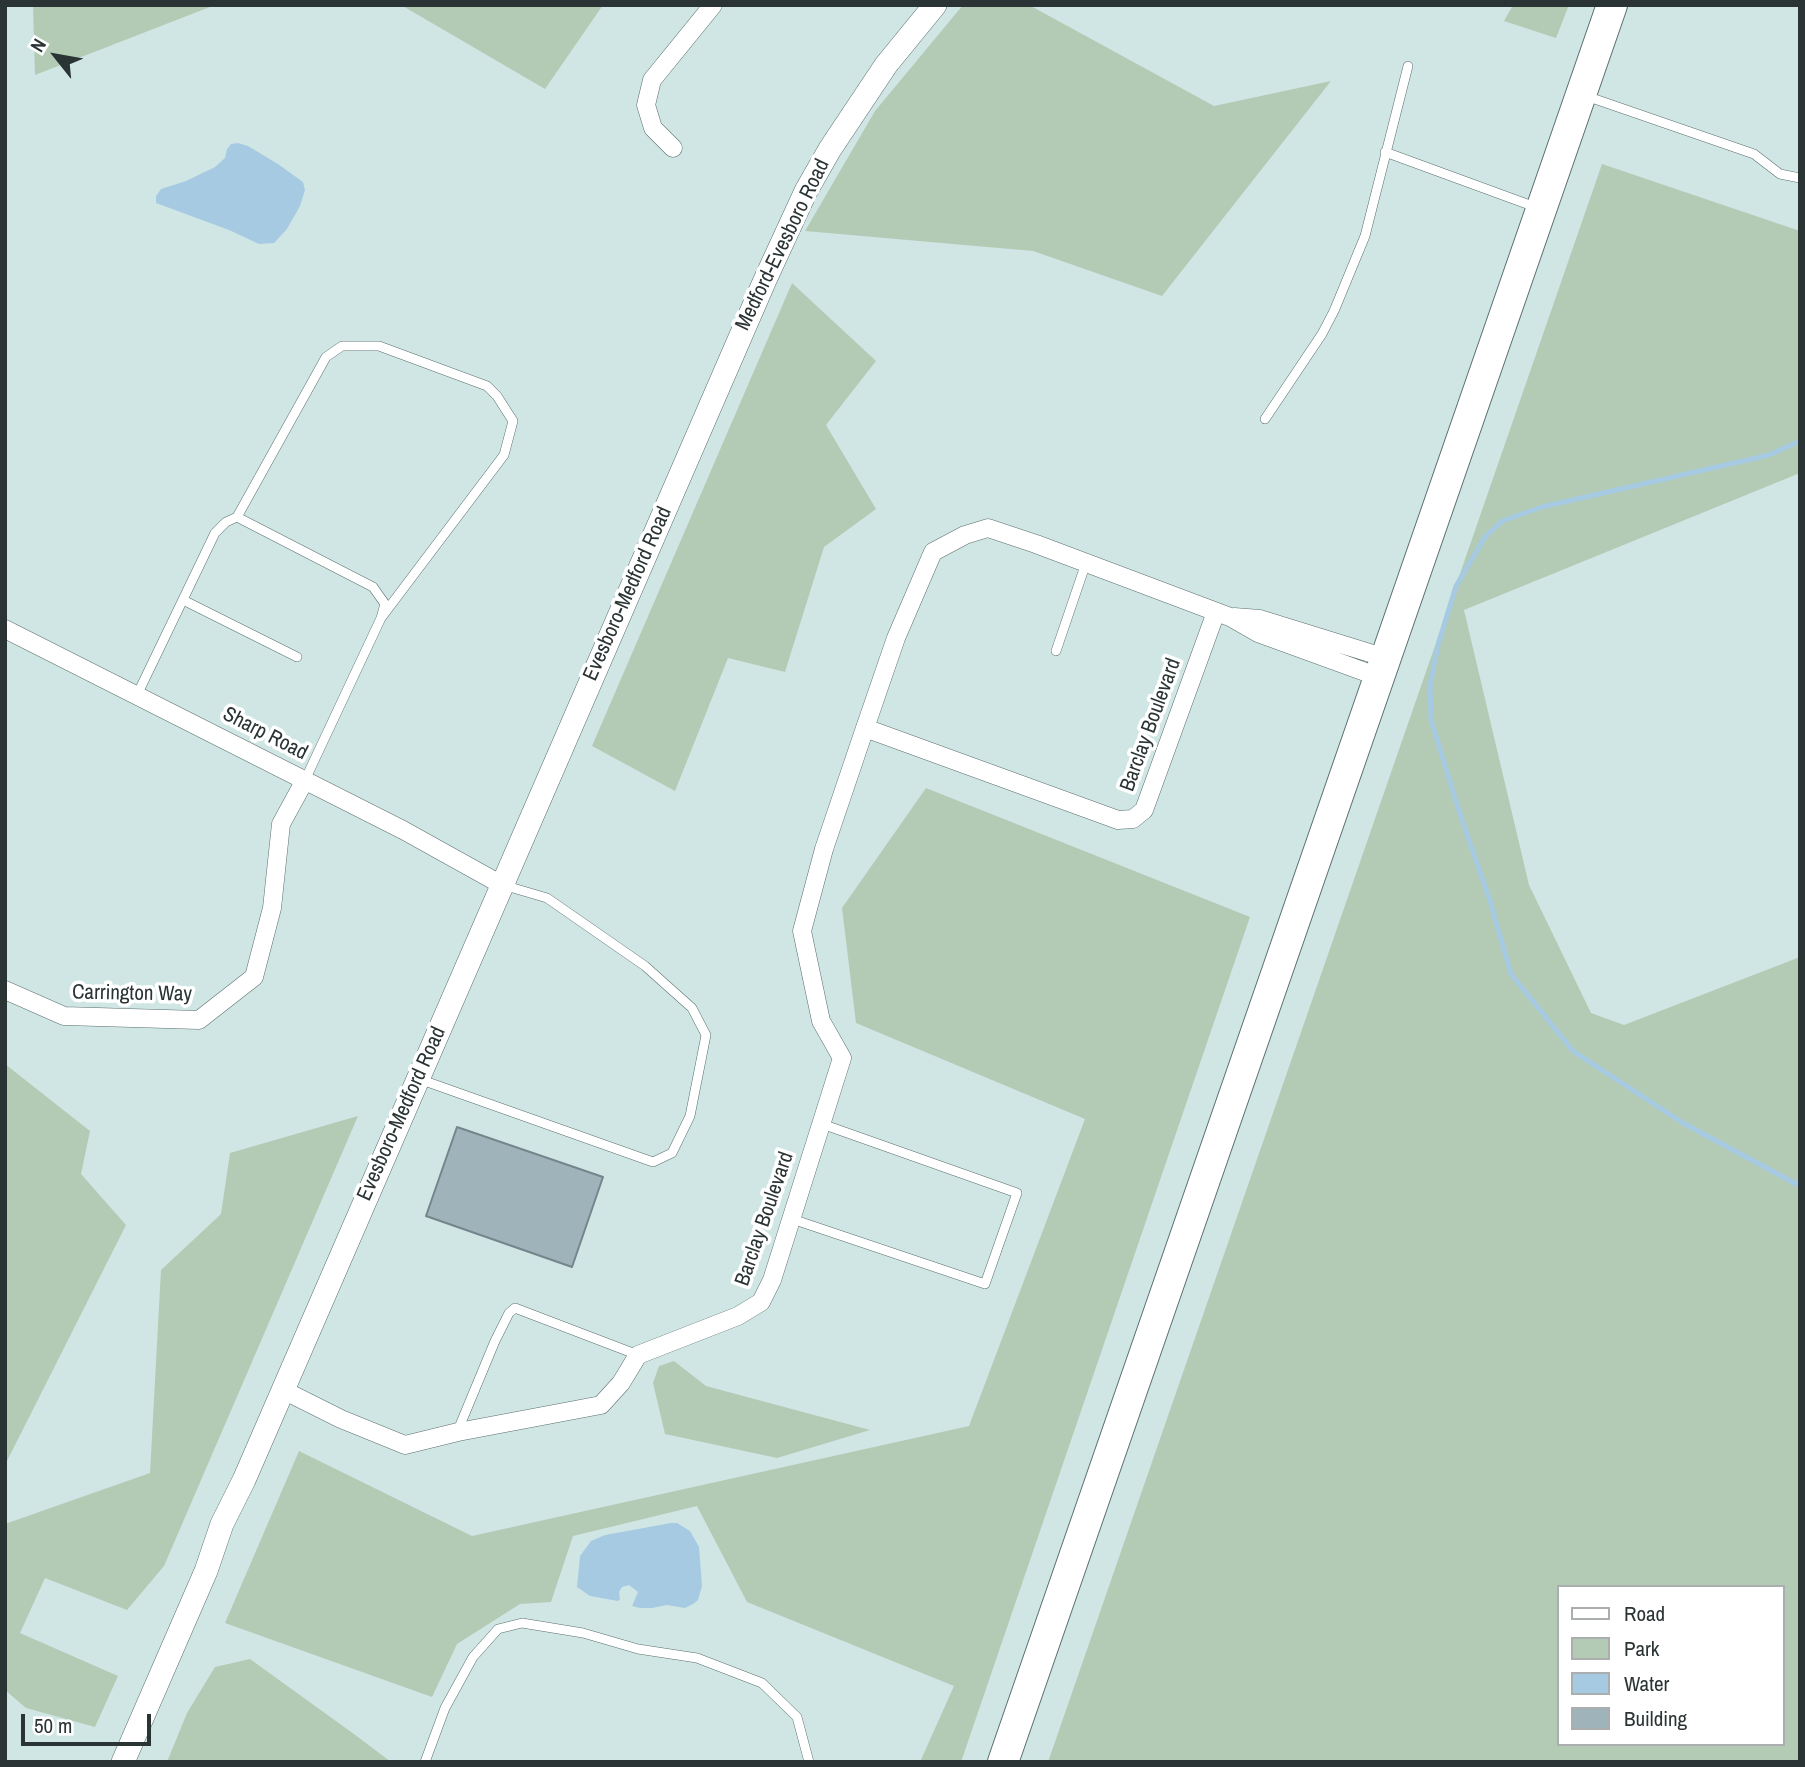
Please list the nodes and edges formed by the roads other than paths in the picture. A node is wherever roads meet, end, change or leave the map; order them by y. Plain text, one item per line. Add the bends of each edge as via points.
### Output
1 (713, 5) edge
2 (935, 5) edge
3 (1612, 5) edge
4 (1408, 66) dead end
5 (1581, 94) junction
6 (673, 148) dead end
7 (1385, 152) junction
8 (1800, 178) edge
9 (1539, 209) junction
10 (1265, 419) dead end
11 (683, 466) joint
12 (237, 517) junction
13 (1086, 563) junction
14 (183, 600) junction
15 (1223, 615) junction
16 (381, 618) junction
17 (5, 629) edge
18 (1056, 651) dead end
19 (297, 657) dead end
20 (1383, 667) junction
21 (137, 695) junction
22 (865, 728) junction
23 (305, 780) junction
24 (502, 885) junction
25 (5, 990) edge
26 (418, 1079) junction
27 (821, 1124) junction
28 (792, 1219) junction
29 (638, 1355) junction
30 (283, 1390) junction
31 (458, 1432) junction
32 (123, 1762) edge
33 (425, 1762) edge
34 (809, 1762) edge
35 (1003, 1762) edge

1 - 6 street via 652,80 646,105 653,128
2 - 11 street, Medford-Evesboro Road via 857,106 806,191
3 - 5 highway
4 - 7 lane
5 - 8 lane via 1754,154 1780,174
5 - 9 highway
7 - 9 lane
7 - 10 lane via 1365,236 1334,311
9 - 20 highway
11 - 24 street, Evesboro-Medford Road
12 - 14 lane via 215,533
12 - 16 lane via 373,587 384,604
12 - 16 lane via 327,357 342,346 379,346 487,386 513,421 504,455
13 - 15 street, Barclay Boulevard
13 - 18 lane
13 - 22 street, Barclay Boulevard via 988,528 933,552 896,638
14 - 19 lane
14 - 21 lane
15 - 20 street, Barclay Boulevard via 1258,633
15 - 22 street, Barclay Boulevard via 1144,810 1133,819 1118,820
16 - 23 lane
17 - 21 street, Sharp Road
20 - 35 highway
21 - 23 street, Sharp Road
22 - 27 street, Barclay Boulevard via 802,931 821,1021 842,1058
23 - 24 street, Sharp Road
23 - 25 street, Carrington Way via 281,824 272,908 254,976 199,1020 64,1016
24 - 26 street, Evesboro-Medford Road
24 - 26 lane via 547,898 645,966 692,1008 706,1035 690,1116 672,1153 653,1162
26 - 30 street, Evesboro-Medford Road
27 - 28 street, Barclay Boulevard
27 - 28 lane via 1017,1193 985,1284
28 - 29 street, Barclay Boulevard via 761,1301 738,1316
29 - 31 street via 601,1405
29 - 31 lane via 515,1308 495,1341
30 - 31 street via 405,1445
30 - 32 street, Evesboro-Medford Road
33 - 34 lane via 473,1657 498,1629 522,1623 697,1658 762,1684 797,1717

